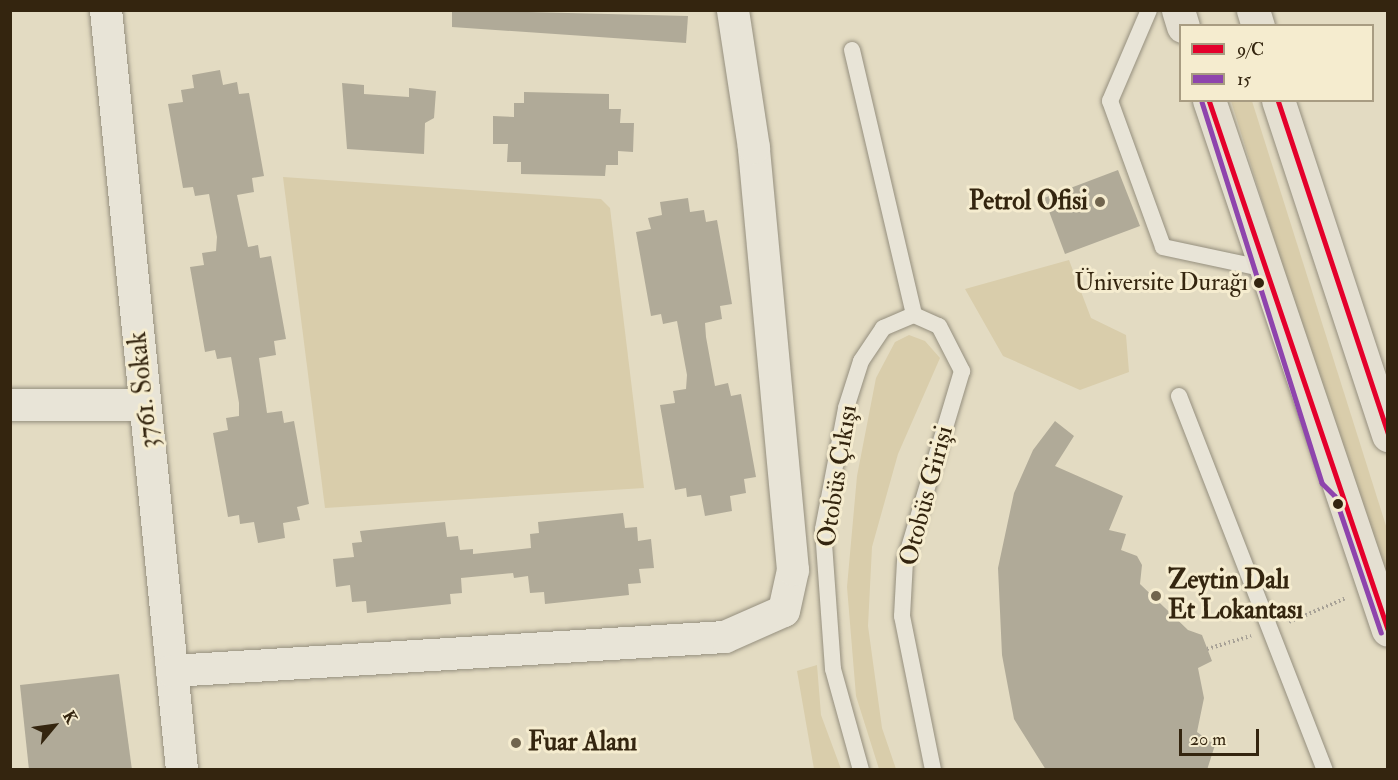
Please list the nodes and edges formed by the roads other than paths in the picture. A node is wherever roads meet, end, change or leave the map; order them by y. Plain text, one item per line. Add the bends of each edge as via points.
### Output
1 (106, 10) edge
2 (734, 10) edge
3 (1149, 10) edge
4 (852, 50) dead end
5 (1210, 102) edge
6 (1279, 102) edge
7 (1266, 269) junction
8 (914, 315) junction
9 (1179, 396) dead end
10 (10, 405) edge
11 (145, 405) junction
12 (1388, 435) edge
13 (1388, 630) edge
14 (172, 671) junction
15 (182, 770) edge
16 (861, 770) edge
17 (933, 770) edge
18 (1325, 770) edge

1 - 11 street, 3761. Sokak
2 - 14 street via 754,148 793,570 784,611 725,636
3 - 7 lane via 1110,101 1163,246
4 - 8 lane
5 - 7 highway
6 - 12 highway
7 - 13 highway
8 - 16 lane, Otobüs Çıkışı via 883,328 861,361 846,408 823,529 833,669
8 - 17 lane, Otobüs Girişi via 939,327 962,371 905,561 903,616
9 - 18 lane
10 - 11 street
11 - 14 street, 3761. Sokak
14 - 15 street, 3761. Sokak

